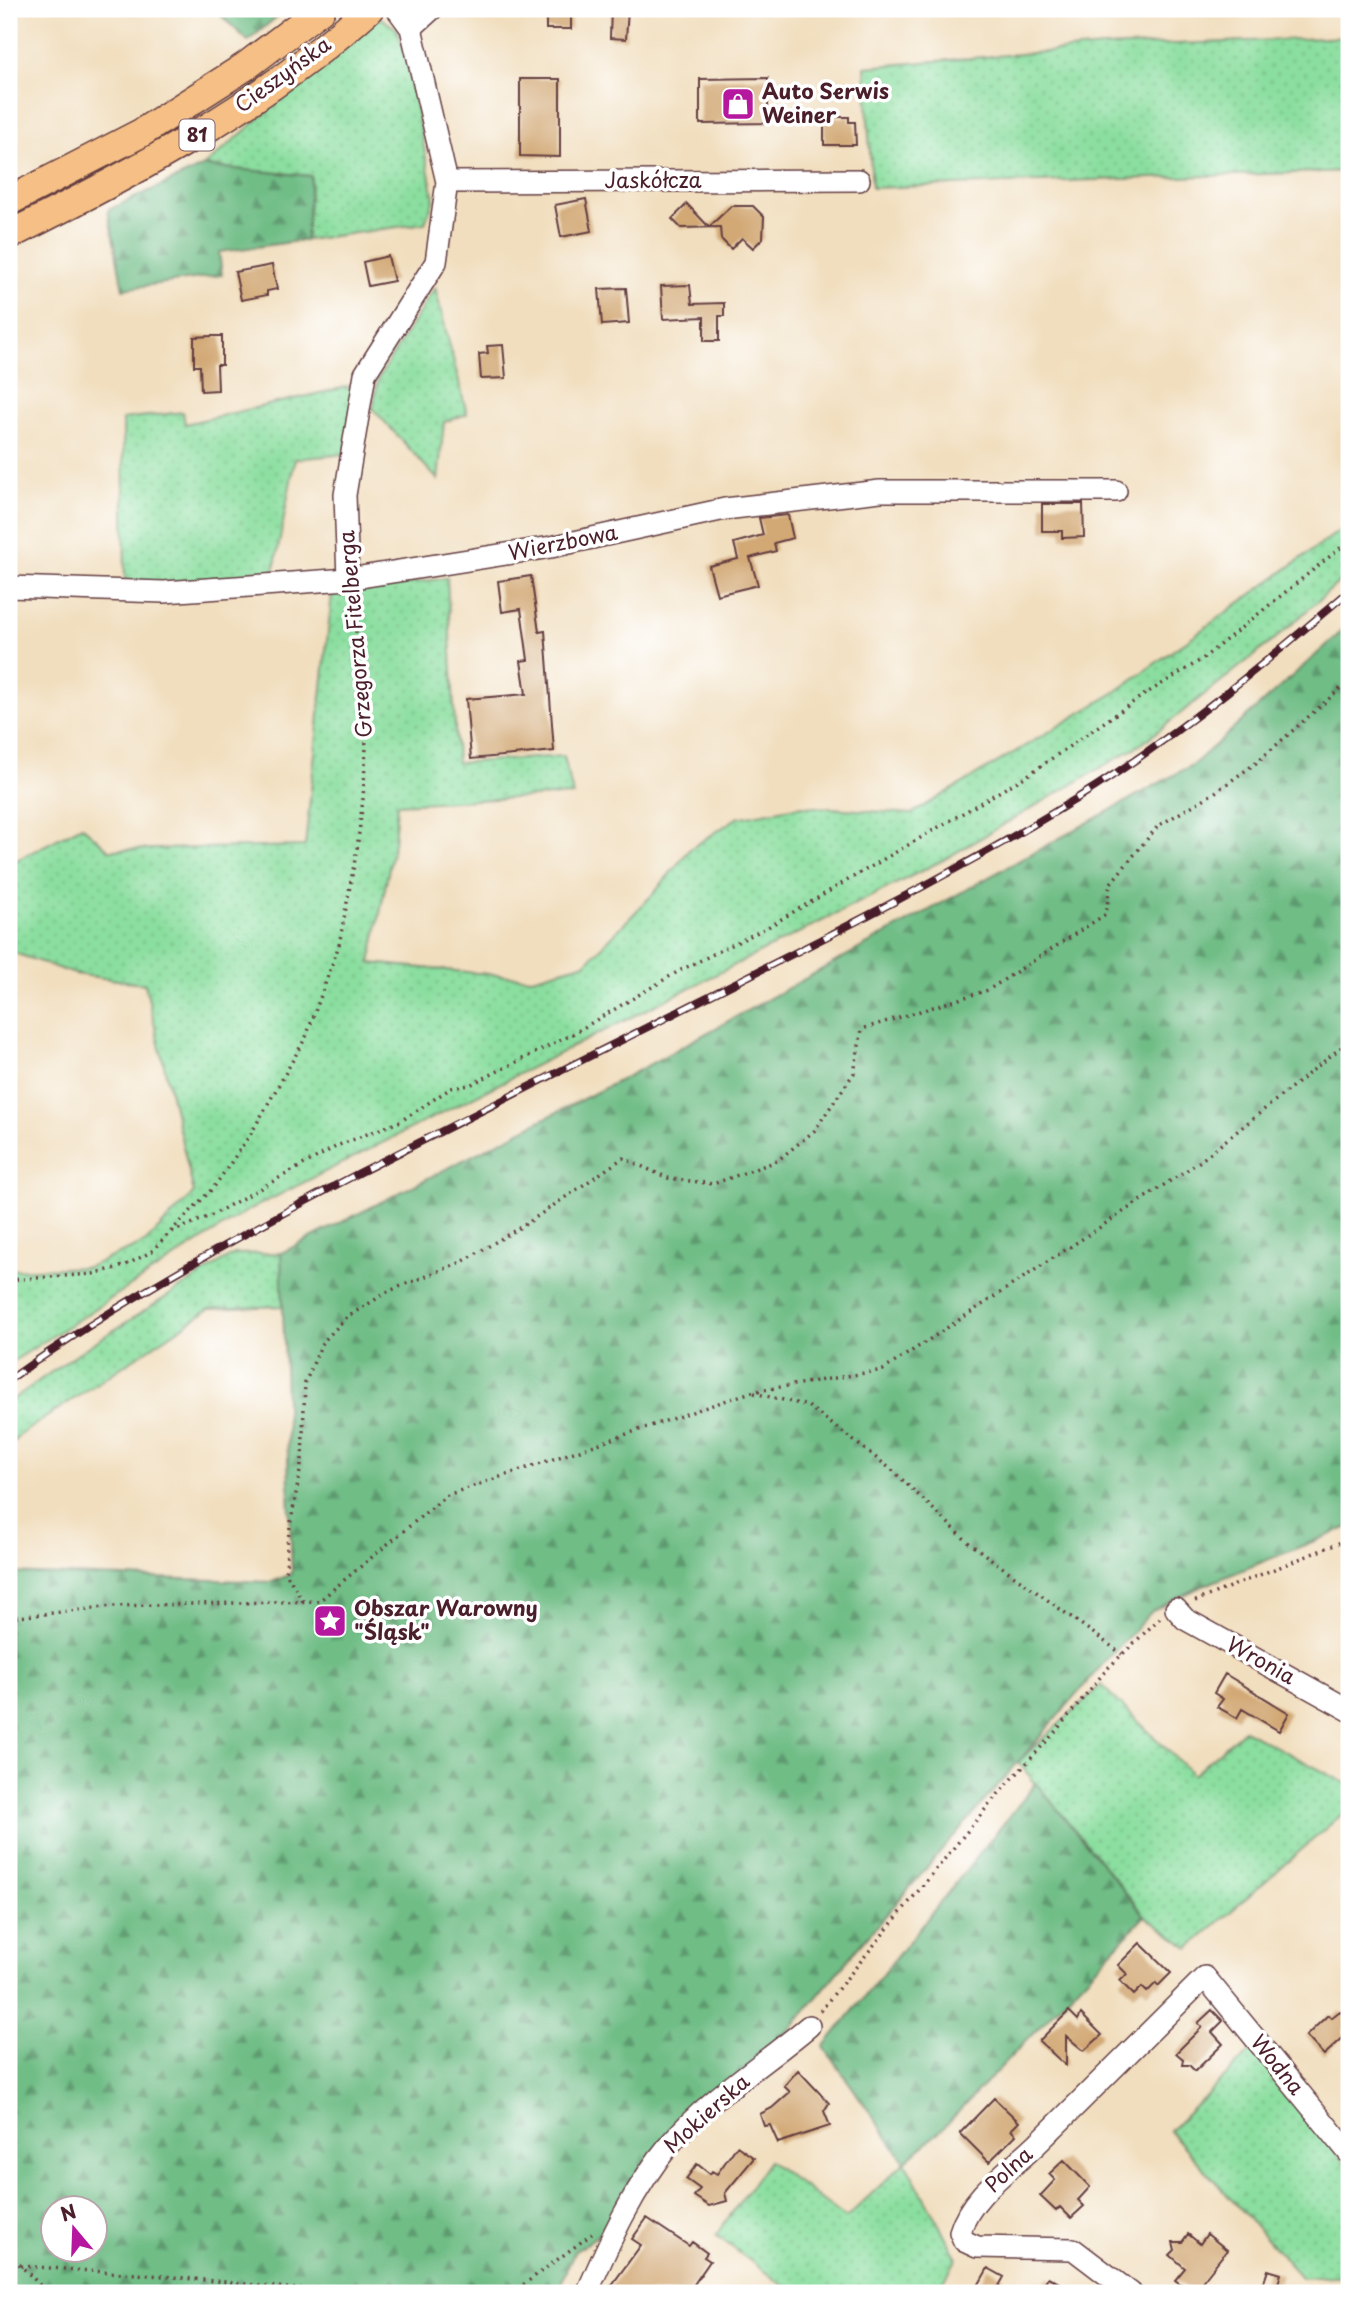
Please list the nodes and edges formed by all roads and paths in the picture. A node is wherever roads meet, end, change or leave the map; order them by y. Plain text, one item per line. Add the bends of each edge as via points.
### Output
1 (321, 9) edge
2 (369, 9) edge
3 (397, 9) edge
4 (432, 9) edge
5 (411, 28) junction
6 (859, 180) dead end
7 (447, 182) junction
8 (9, 201) edge
9 (9, 235) edge
10 (1116, 491) dead end
11 (1349, 541) edge
12 (348, 579) junction
13 (9, 587) edge
14 (1349, 681) edge
15 (1349, 1041) edge
16 (172, 1232) junction
17 (9, 1280) edge
18 (751, 1392) junction
19 (1349, 1539) edge
20 (303, 1601) junction
21 (1176, 1609) junction
22 (9, 1618) edge
23 (1122, 1654) junction
24 (1349, 1710) edge
25 (1205, 1977) joint
26 (809, 2026) joint
27 (1349, 2153) edge
28 (624, 2215) junction
29 (9, 2254) edge
30 (21, 2266) junction
31 (48, 2293) edge
32 (338, 2293) edge
33 (512, 2293) edge
34 (587, 2293) edge
35 (1131, 2293) edge

1 - 8 main road, Cieszyńska / 81 via 246,66 141,134
2 - 9 main road, Cieszyńska / 81 via 250,101 155,160
3 - 5 street, Grzegorza Fitelberga
4 - 5 street
5 - 7 street, Grzegorza Fitelberga
6 - 7 street, Jaskółcza
7 - 12 street, Grzegorza Fitelberga via 436,262 365,374 345,495
10 - 12 street, Wierzbowa via 880,491 725,509 551,547
11 - 16 path via 1201,660 1028,775 571,1035 470,1085 451,1088 401,1121 339,1145
12 - 13 street, Wierzbowa via 164,592
12 - 16 path, Grzegorza Fitelberga via 361,664 366,748 357,849 339,946 306,1037 252,1132 214,1187
14 - 20 path via 1255,763 1158,826 1110,884 1106,914 988,990 863,1029 854,1073 814,1131 777,1161 713,1184 668,1178 623,1158 462,1262 389,1291 347,1317 323,1343 304,1383 302,1460 286,1573
15 - 18 path via 1199,1162 883,1370
16 - 17 path, Grzegorza Fitelberga via 151,1252 124,1266 93,1274
18 - 20 path via 447,1495 319,1601
18 - 23 path via 808,1406 892,1469 969,1543
19 - 21 path
20 - 22 path via 113,1605
21 - 23 path via 1164,1614
21 - 24 street, Wronia via 1185,1619
23 - 26 path via 992,1801
25 - 27 street, Wodna
25 - 35 street, Polna via 985,2192 964,2218 960,2232 964,2241 977,2247 1073,2249
26 - 28 street, Mokierska via 672,2142
28 - 33 path via 585,2237
28 - 34 street, Mokierska
29 - 30 path
30 - 31 path
30 - 32 path

